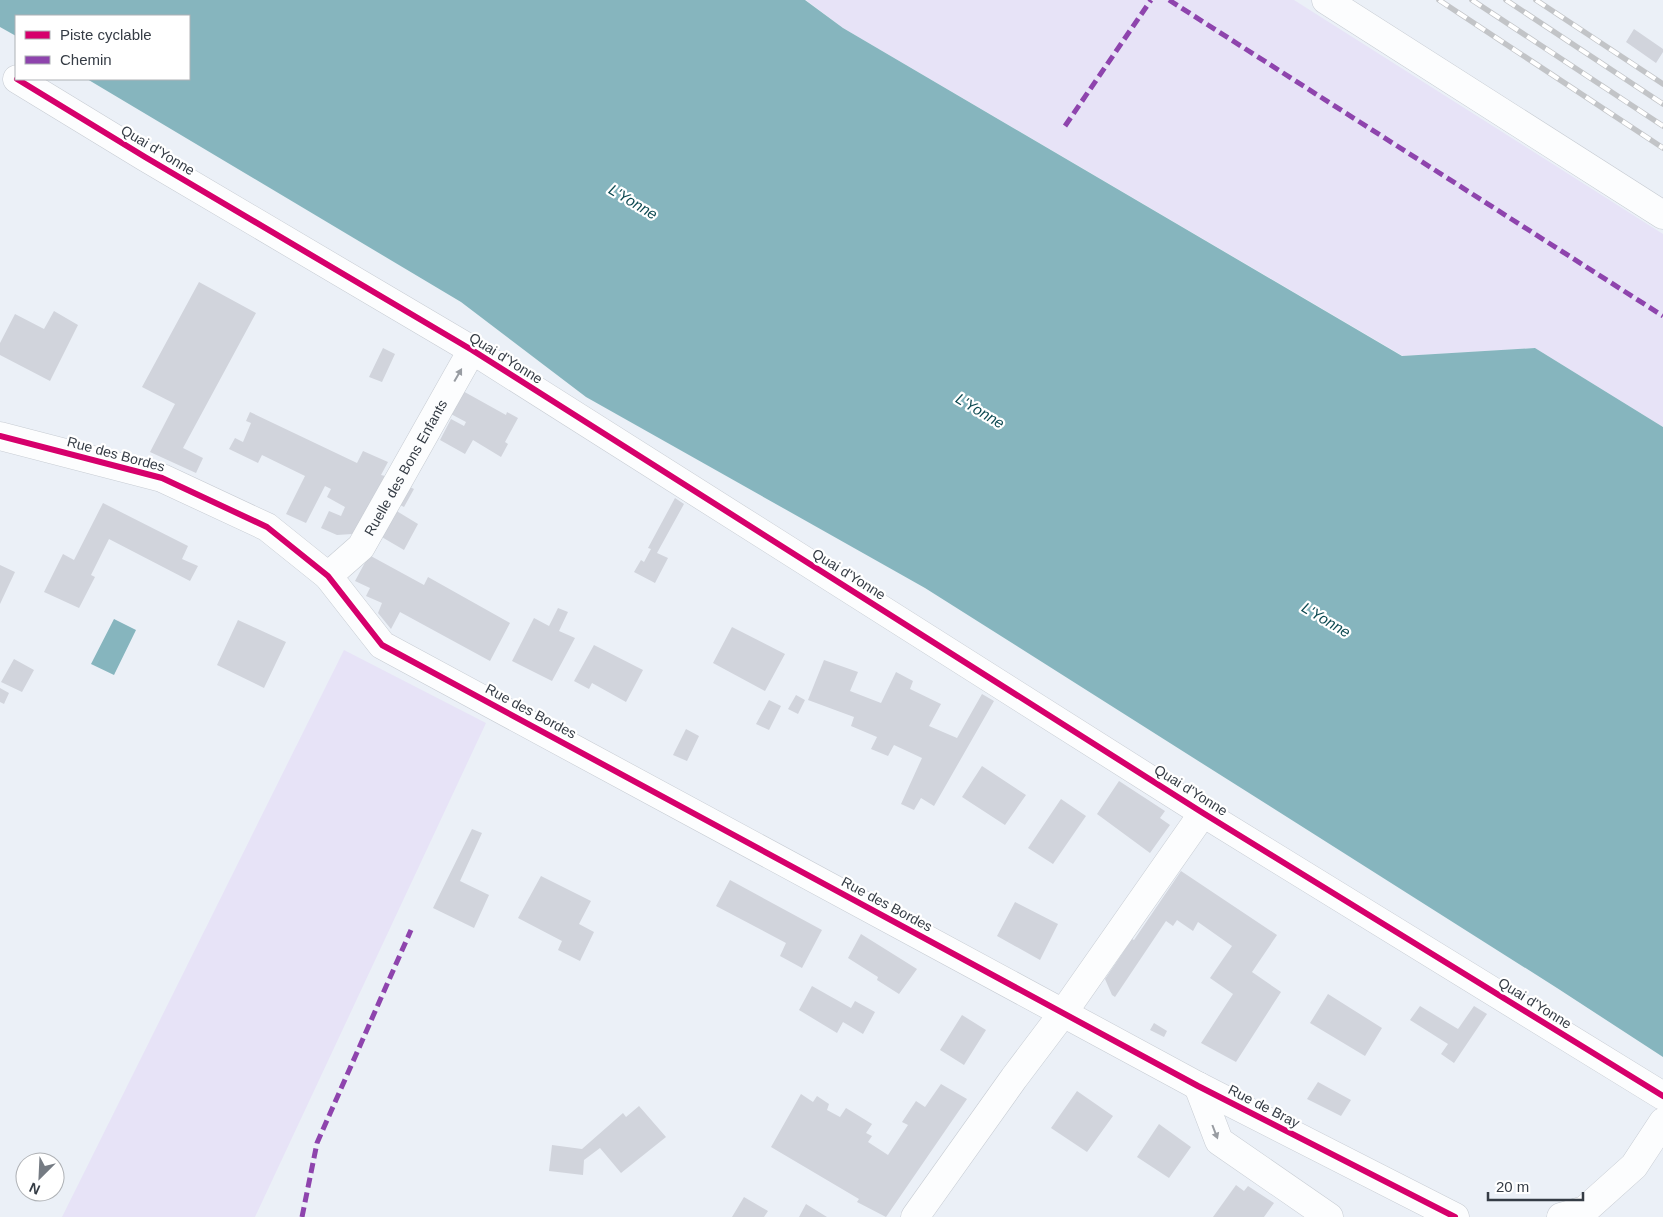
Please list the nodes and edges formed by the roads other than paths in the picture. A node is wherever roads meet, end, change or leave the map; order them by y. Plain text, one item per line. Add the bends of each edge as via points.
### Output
1 (1326, 0) edge
2 (0, 68) edge
3 (15, 77) edge
4 (20, 80) edge
5 (1663, 215) edge
6 (472, 350) junction
7 (0, 436) edge
8 (328, 576) junction
9 (1203, 813) junction
10 (1063, 1013) junction
11 (1198, 1086) junction
12 (1663, 1096) edge
13 (1663, 1122) edge
14 (915, 1217) edge
15 (1329, 1217) edge
16 (1455, 1217) edge
17 (1561, 1217) edge

1 - 5 street
2 - 3 street, Quai d'Yonne
4 - 6 street, Quai d'Yonne
8 -> 6 street, Ruelle des Bons Enfants via 361,546
6 - 9 street, Quai d'Yonne
7 - 8 street, Rue des Bordes via 162,478 267,527
8 - 10 street, Rue des Bordes via 382,645
9 - 10 street
9 - 12 street, Quai d'Yonne
10 - 11 street, Rue de Bray
10 - 14 street
11 -> 15 street via 1219,1141
11 - 16 street, Rue de Bray
13 - 17 street via 1634,1166 1585,1210

